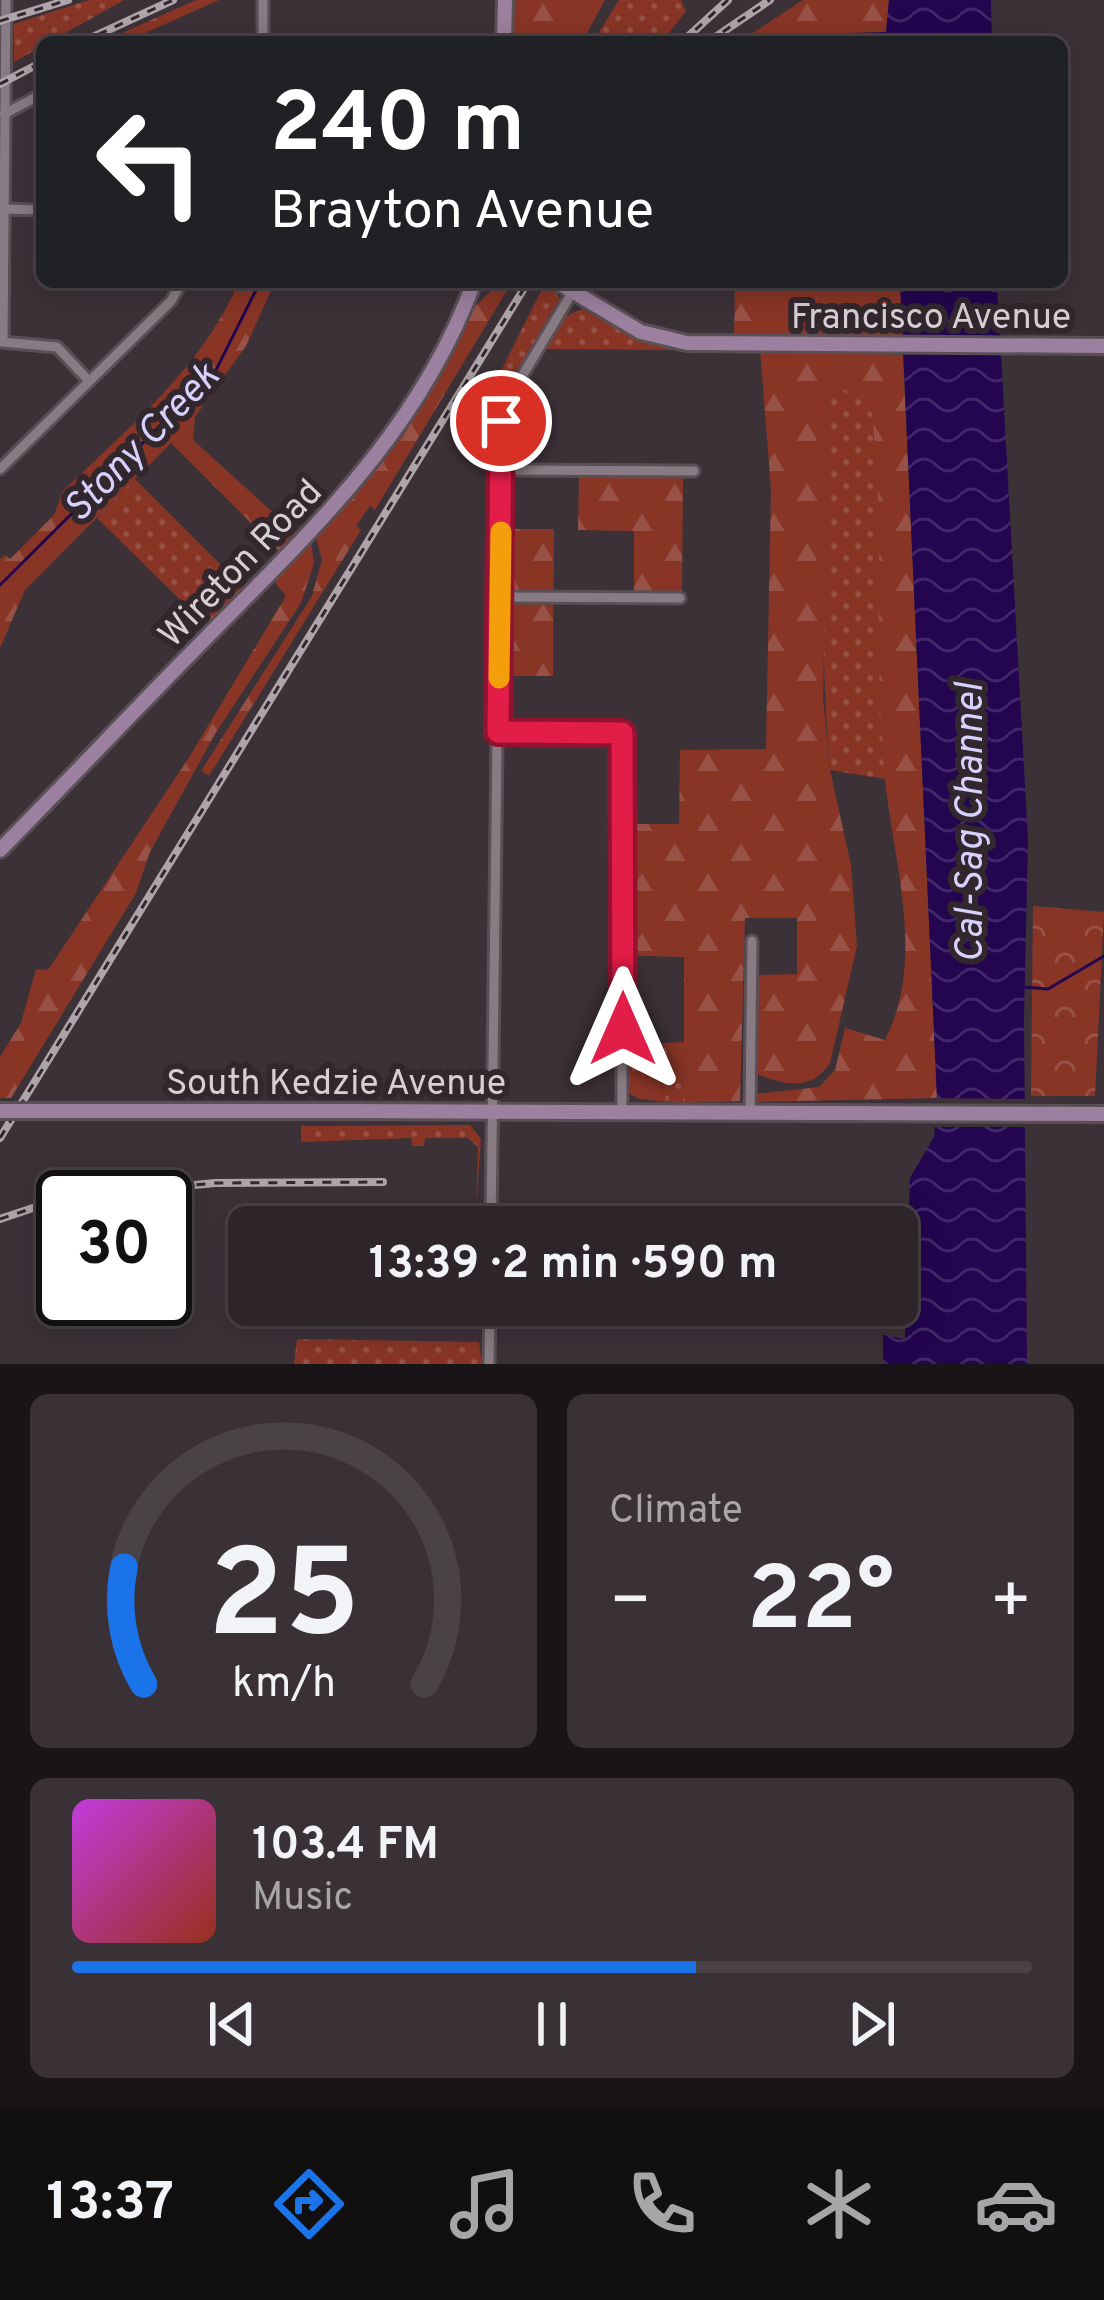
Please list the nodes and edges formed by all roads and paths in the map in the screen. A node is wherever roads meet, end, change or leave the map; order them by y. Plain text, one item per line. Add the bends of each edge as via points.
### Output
1 (6, 0) edge
2 (263, 0) edge
3 (505, 0) edge
4 (263, 36) edge
5 (504, 36) edge
6 (3, 47) edge
7 (36, 97) edge
8 (2, 115) edge
9 (2, 209) edge
10 (36, 210) edge
11 (179, 288) edge
12 (471, 288) edge
13 (568, 288) edge
14 (573, 291) junction
15 (1, 342) edge
16 (1104, 346) edge
17 (89, 381) junction
18 (0, 469) edge
19 (502, 470) junction
20 (694, 471) dead end
21 (500, 597) junction
22 (680, 598) dead end
23 (498, 732) junction
24 (0, 850) edge
25 (752, 941) dead end
26 (0, 1111) edge
27 (492, 1112) junction
28 (622, 1112) junction
29 (750, 1113) junction
30 (1104, 1114) edge
31 (491, 1206) edge
32 (490, 1326) edge
33 (489, 1364) edge

1 - 6 street
2 - 4 street
3 - 5 street
6 - 8 street
7 - 8 street
8 - 9 street
9 - 10 street
9 - 15 street
11 - 17 street
12 - 24 street, Wireton Road via 429,382 379,458
13 - 14 street, Francisco Avenue
14 - 16 street, Francisco Avenue via 661,339
14 - 19 street via 504,408
15 - 17 street via 57,347
17 - 18 street
19 - 20 street
19 - 21 street
21 - 22 street
21 - 23 street
23 - 27 street
23 - 28 street via 622,733
25 - 29 street
26 - 27 street, South Kedzie Avenue, bridge
27 - 28 street, South Kedzie Avenue
27 - 31 street
28 - 29 street, South Kedzie Avenue
29 - 30 street, South Kedzie Avenue
32 - 33 street

